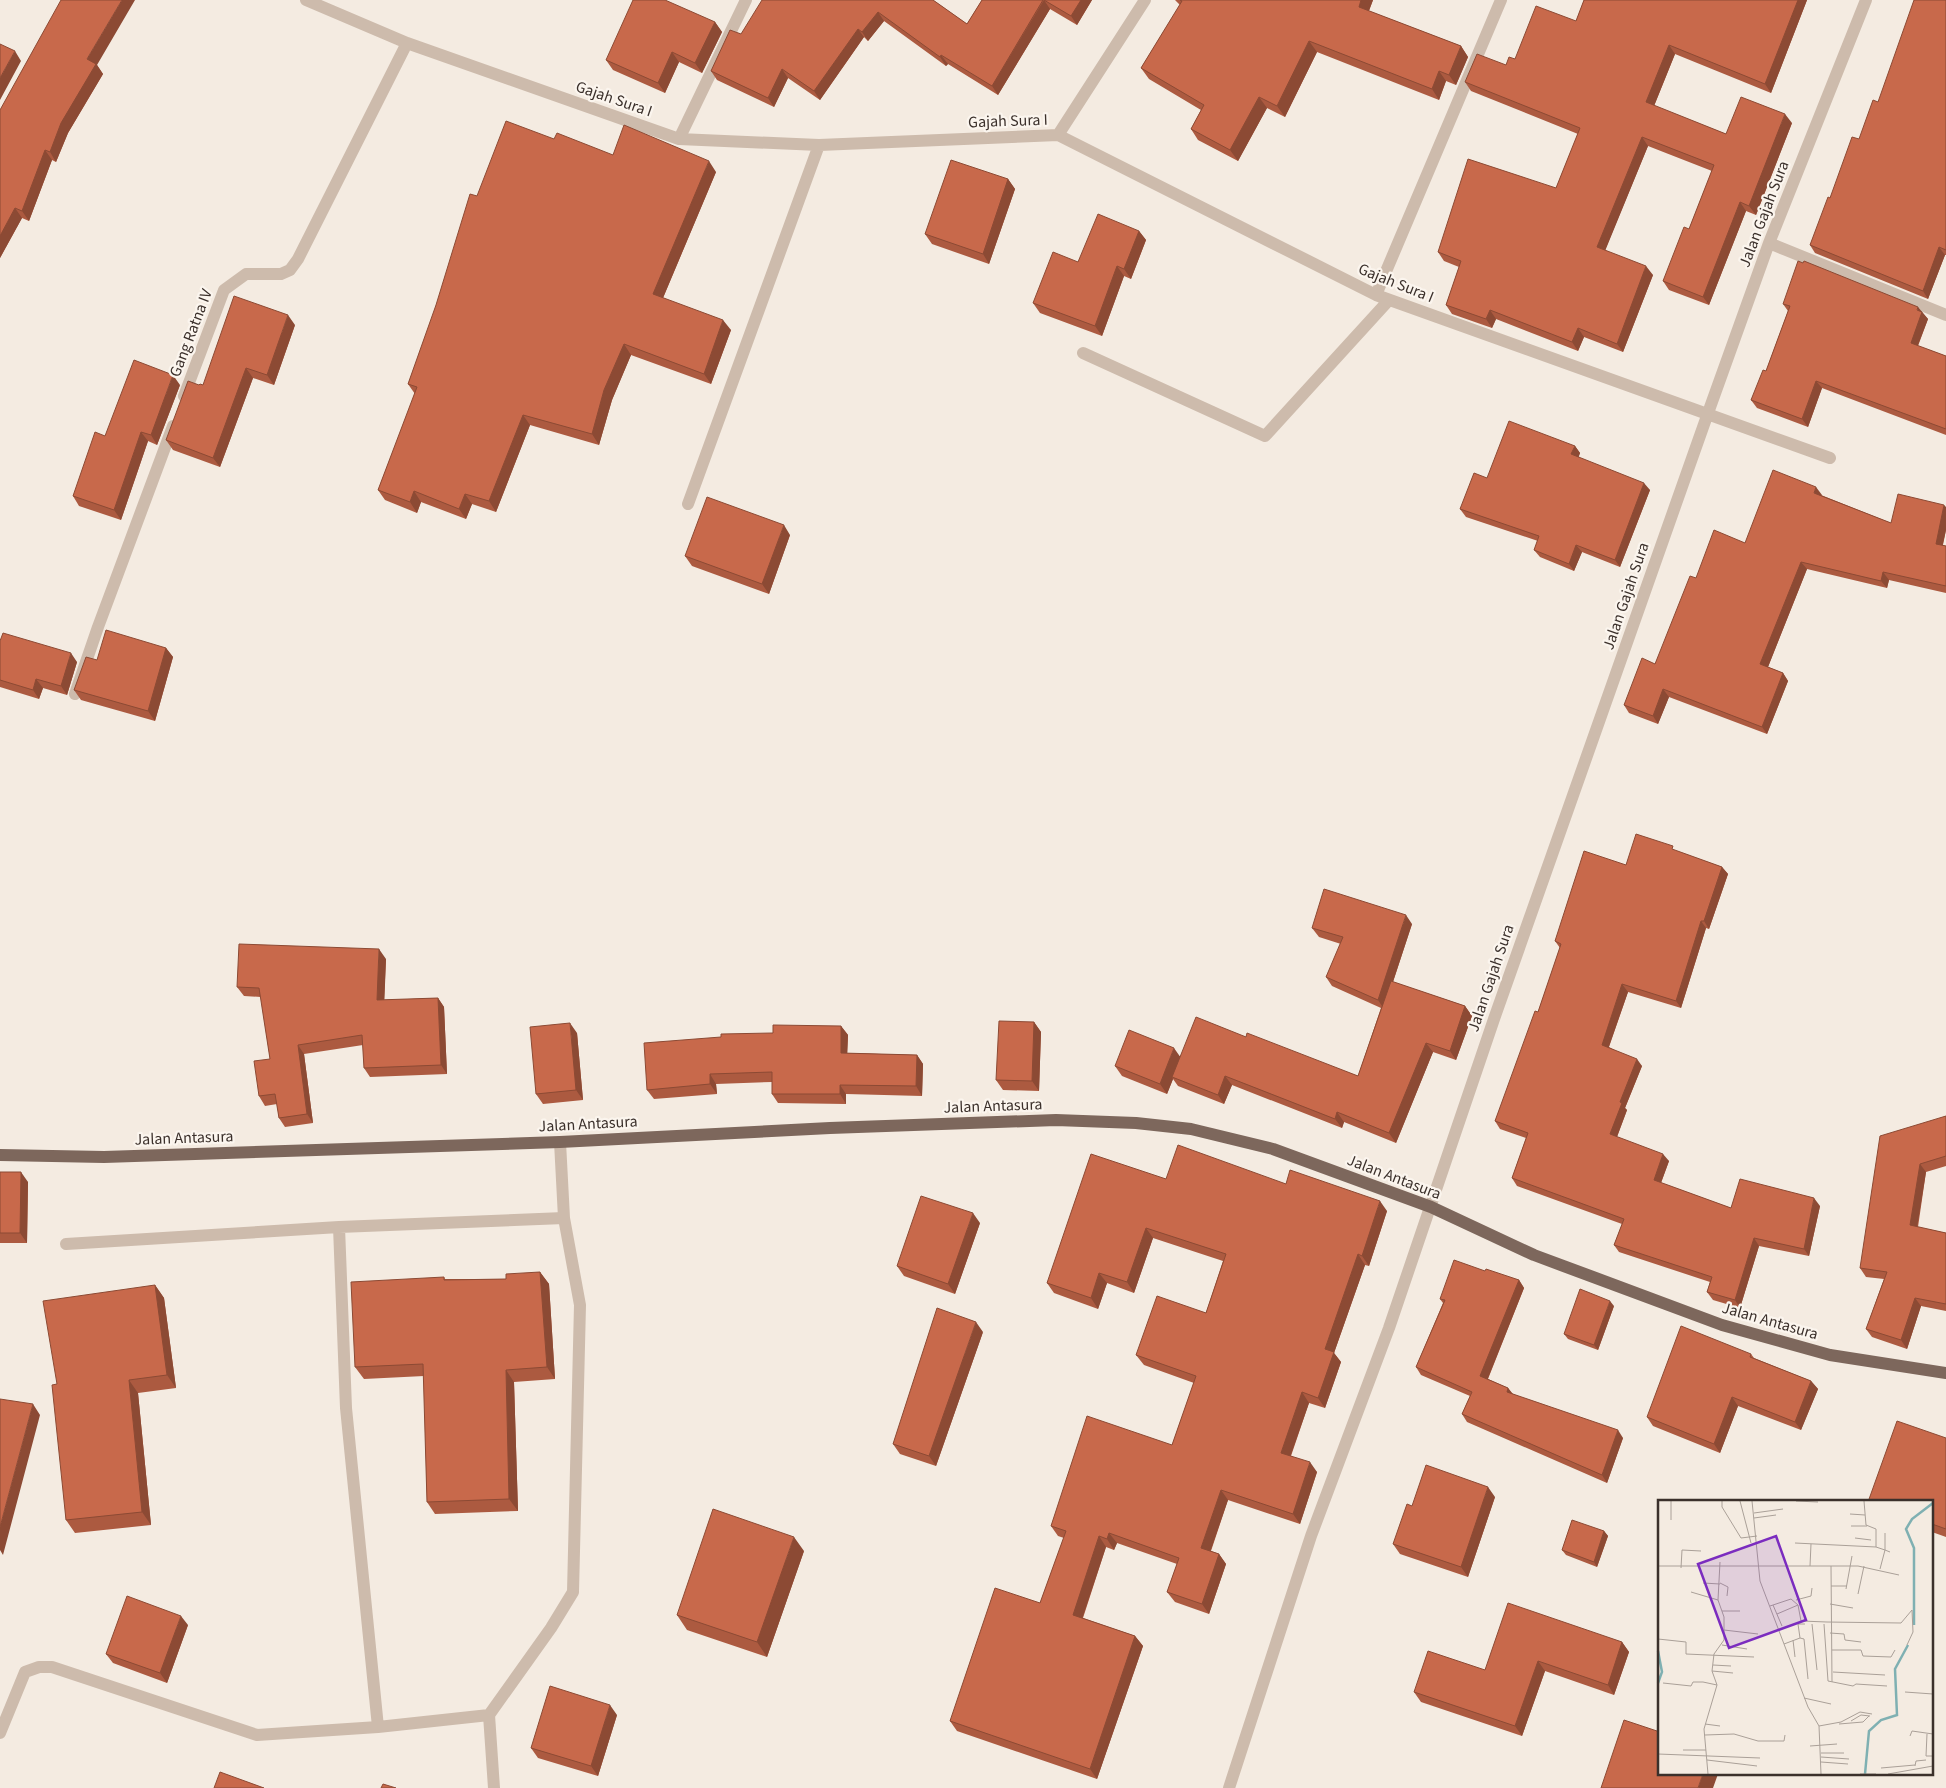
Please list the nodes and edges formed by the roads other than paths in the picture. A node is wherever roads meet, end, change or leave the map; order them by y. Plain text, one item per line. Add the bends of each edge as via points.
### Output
1 (306, 0) edge
2 (746, 0) edge
3 (1146, 0) edge
4 (1501, 0) edge
5 (1866, 0) edge
6 (407, 43) junction
7 (1058, 135) junction
8 (679, 139) junction
9 (819, 145) junction
10 (1769, 243) junction
11 (1376, 295) junction
12 (1389, 300) junction
13 (1946, 315) edge
14 (1083, 353) dead end
15 (1708, 413) junction
16 (1830, 458) dead end
17 (688, 504) dead end
18 (75, 694) edge
19 (560, 1142) junction
20 (0, 1155) edge
21 (1431, 1207) junction
22 (564, 1218) junction
23 (339, 1227) junction
24 (66, 1244) dead end
25 (1946, 1373) edge
26 (488, 1715) junction
27 (378, 1727) junction
28 (0, 1733) edge
29 (494, 1788) edge
30 (1229, 1788) edge

1 - 6 street, Gajah Sura I
2 - 8 street
3 - 7 street
4 - 11 street
5 - 10 street, Jalan Gajah Sura
6 - 8 street, Gajah Sura I
6 - 18 street, Gang Ratna IV via 290,270 281,274 246,274 224,290
7 - 9 street, Gajah Sura I
7 - 11 street, Gajah Sura I
8 - 9 street, Gajah Sura I
9 - 17 street
10 - 13 street
10 - 15 street, Jalan Gajah Sura
11 - 12 street, Gajah Sura I
12 - 14 street via 1265,436
12 - 15 street, Gajah Sura I
15 - 16 street, Gajah Sura I
15 - 21 street, Jalan Gajah Sura via 1494,1018
19 - 20 main road, Jalan Antasura via 104,1157
19 - 21 main road, Jalan Antasura via 1056,1120 1136,1123 1191,1129 1273,1150
19 - 22 street
21 - 25 main road, Jalan Antasura via 1534,1255 1722,1325 1830,1355
21 - 30 street, Jalan Gajah Sura via 1310,1536
22 - 23 street
22 - 26 street via 580,1305 573,1592
23 - 24 street
23 - 27 street via 346,1408
26 - 27 street
26 - 29 street
27 - 28 street via 257,1735 52,1667 39,1666 25,1672

